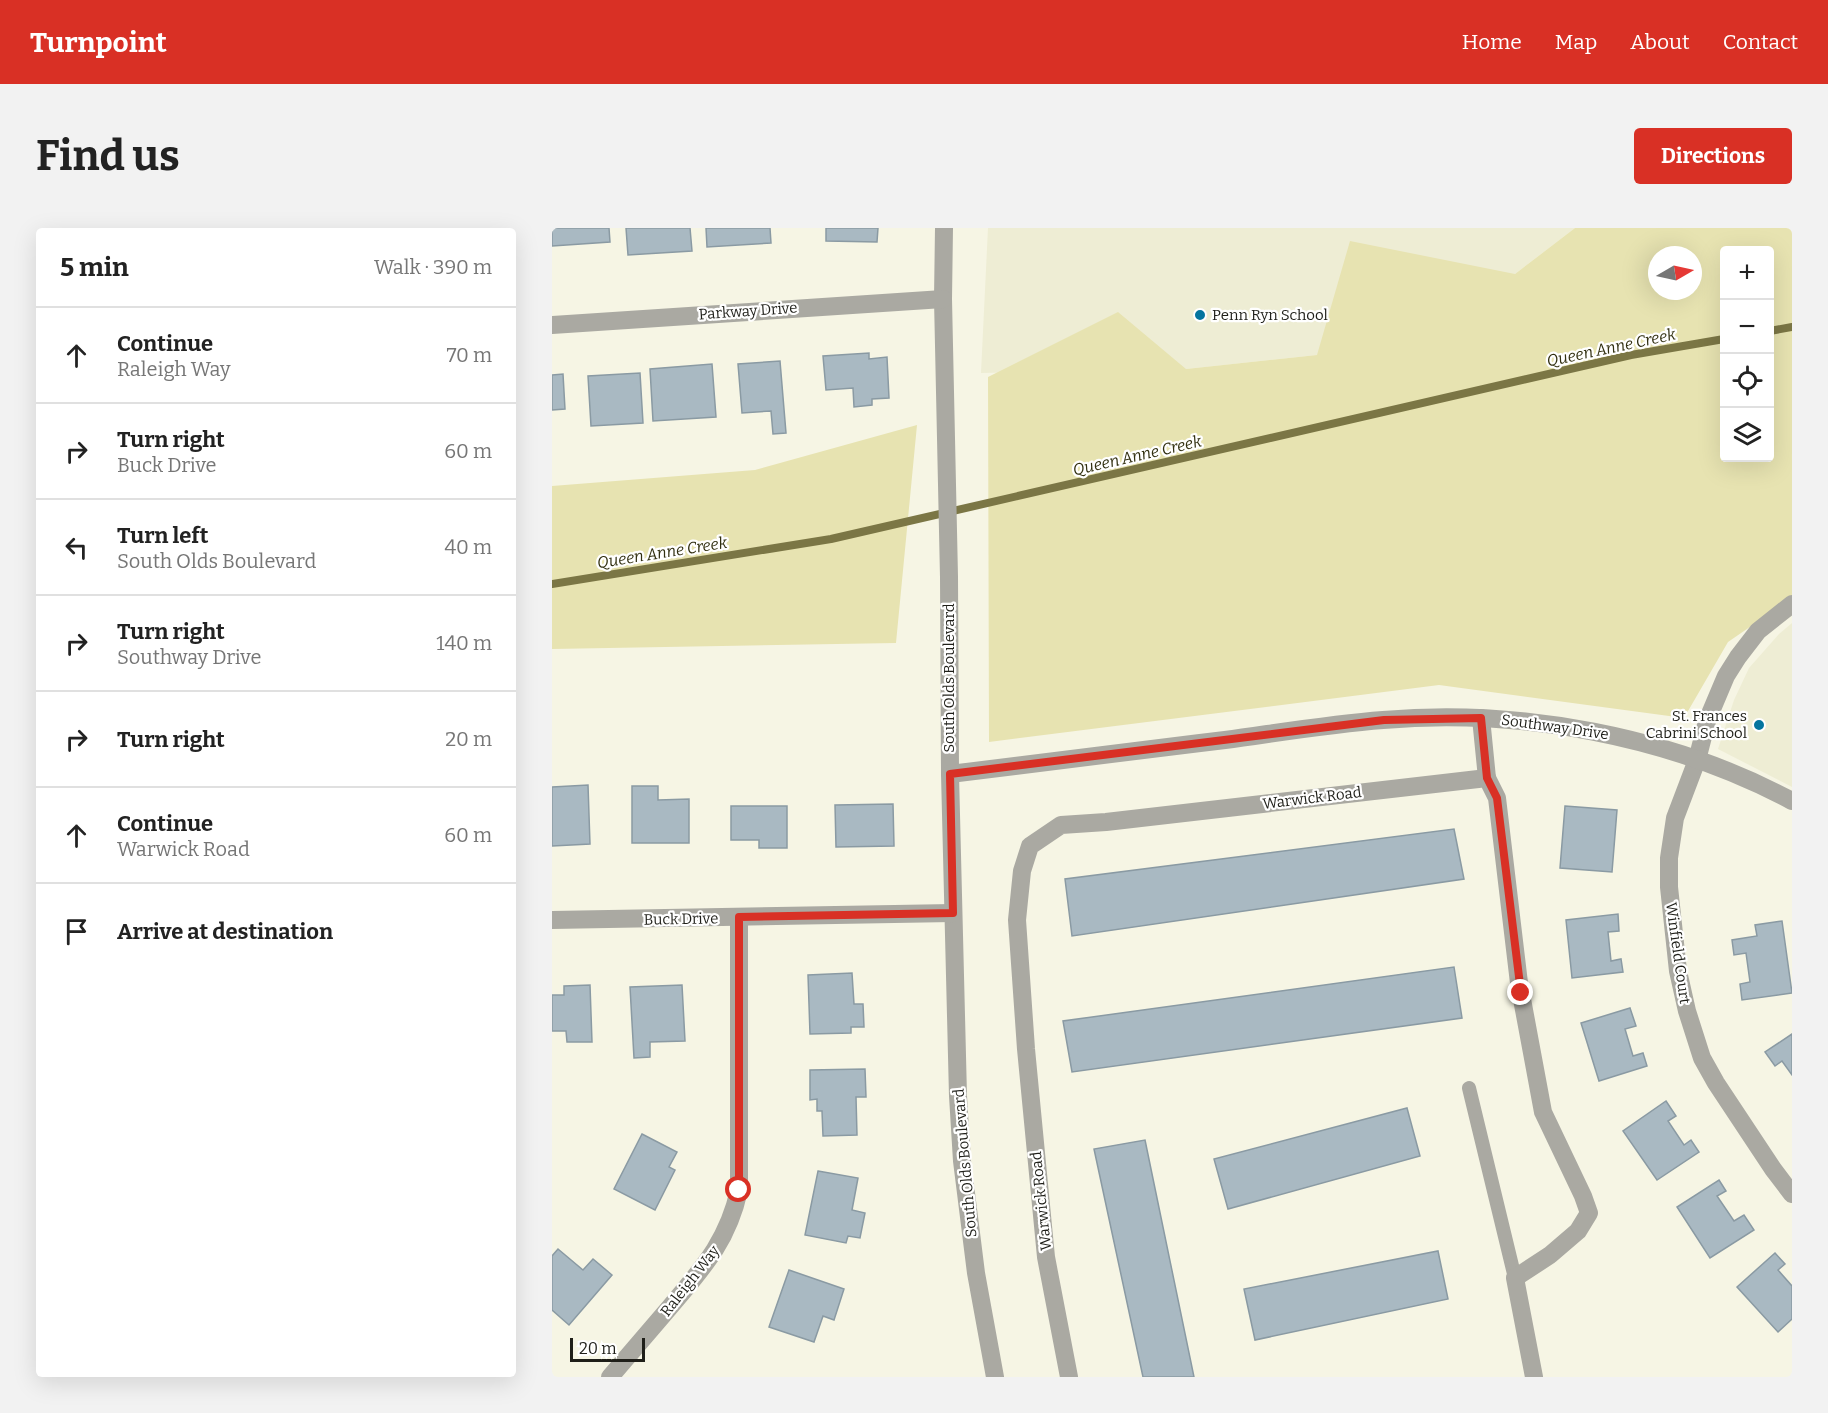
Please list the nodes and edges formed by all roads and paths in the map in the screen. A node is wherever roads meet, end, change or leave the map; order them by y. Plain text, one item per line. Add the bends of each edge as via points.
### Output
1 (944, 228) edge
2 (944, 299) junction
3 (552, 325) edge
4 (1792, 604) edge
5 (1481, 718) junction
6 (1697, 760) junction
7 (950, 774) junction
8 (1487, 778) junction
9 (1792, 801) edge
10 (953, 913) junction
11 (739, 917) junction
12 (552, 920) edge
13 (1469, 1088) dead end
14 (1792, 1194) edge
15 (1515, 1278) junction
16 (610, 1377) edge
17 (996, 1377) edge
18 (1069, 1377) edge
19 (1534, 1377) edge

1 - 2 street, South Olds Boulevard
2 - 3 street, Parkway Drive
2 - 7 street, South Olds Boulevard
4 - 6 street, Winfield Court via 1758,631 1726,676 1707,721
5 - 6 street, Southway Drive via 1625,737
5 - 7 street, Southway Drive via 1384,720
5 - 8 street
6 - 9 street, Southway Drive
6 - 14 street, Winfield Court via 1675,818 1669,858 1678,970 1702,1058
7 - 10 street, South Olds Boulevard
8 - 15 street via 1497,798 1519,983 1543,1112 1588,1213 1578,1231
8 - 18 street, Warwick Road via 1061,825 1030,846 1022,871 1017,920 1025,1037 1046,1257
10 - 11 street, Buck Drive
10 - 17 street, South Olds Boulevard via 962,1161 976,1273
11 - 12 street, Buck Drive
11 - 16 street, Raleigh Way via 739,1190 735,1211 708,1262
13 - 15 lane
15 - 19 street

